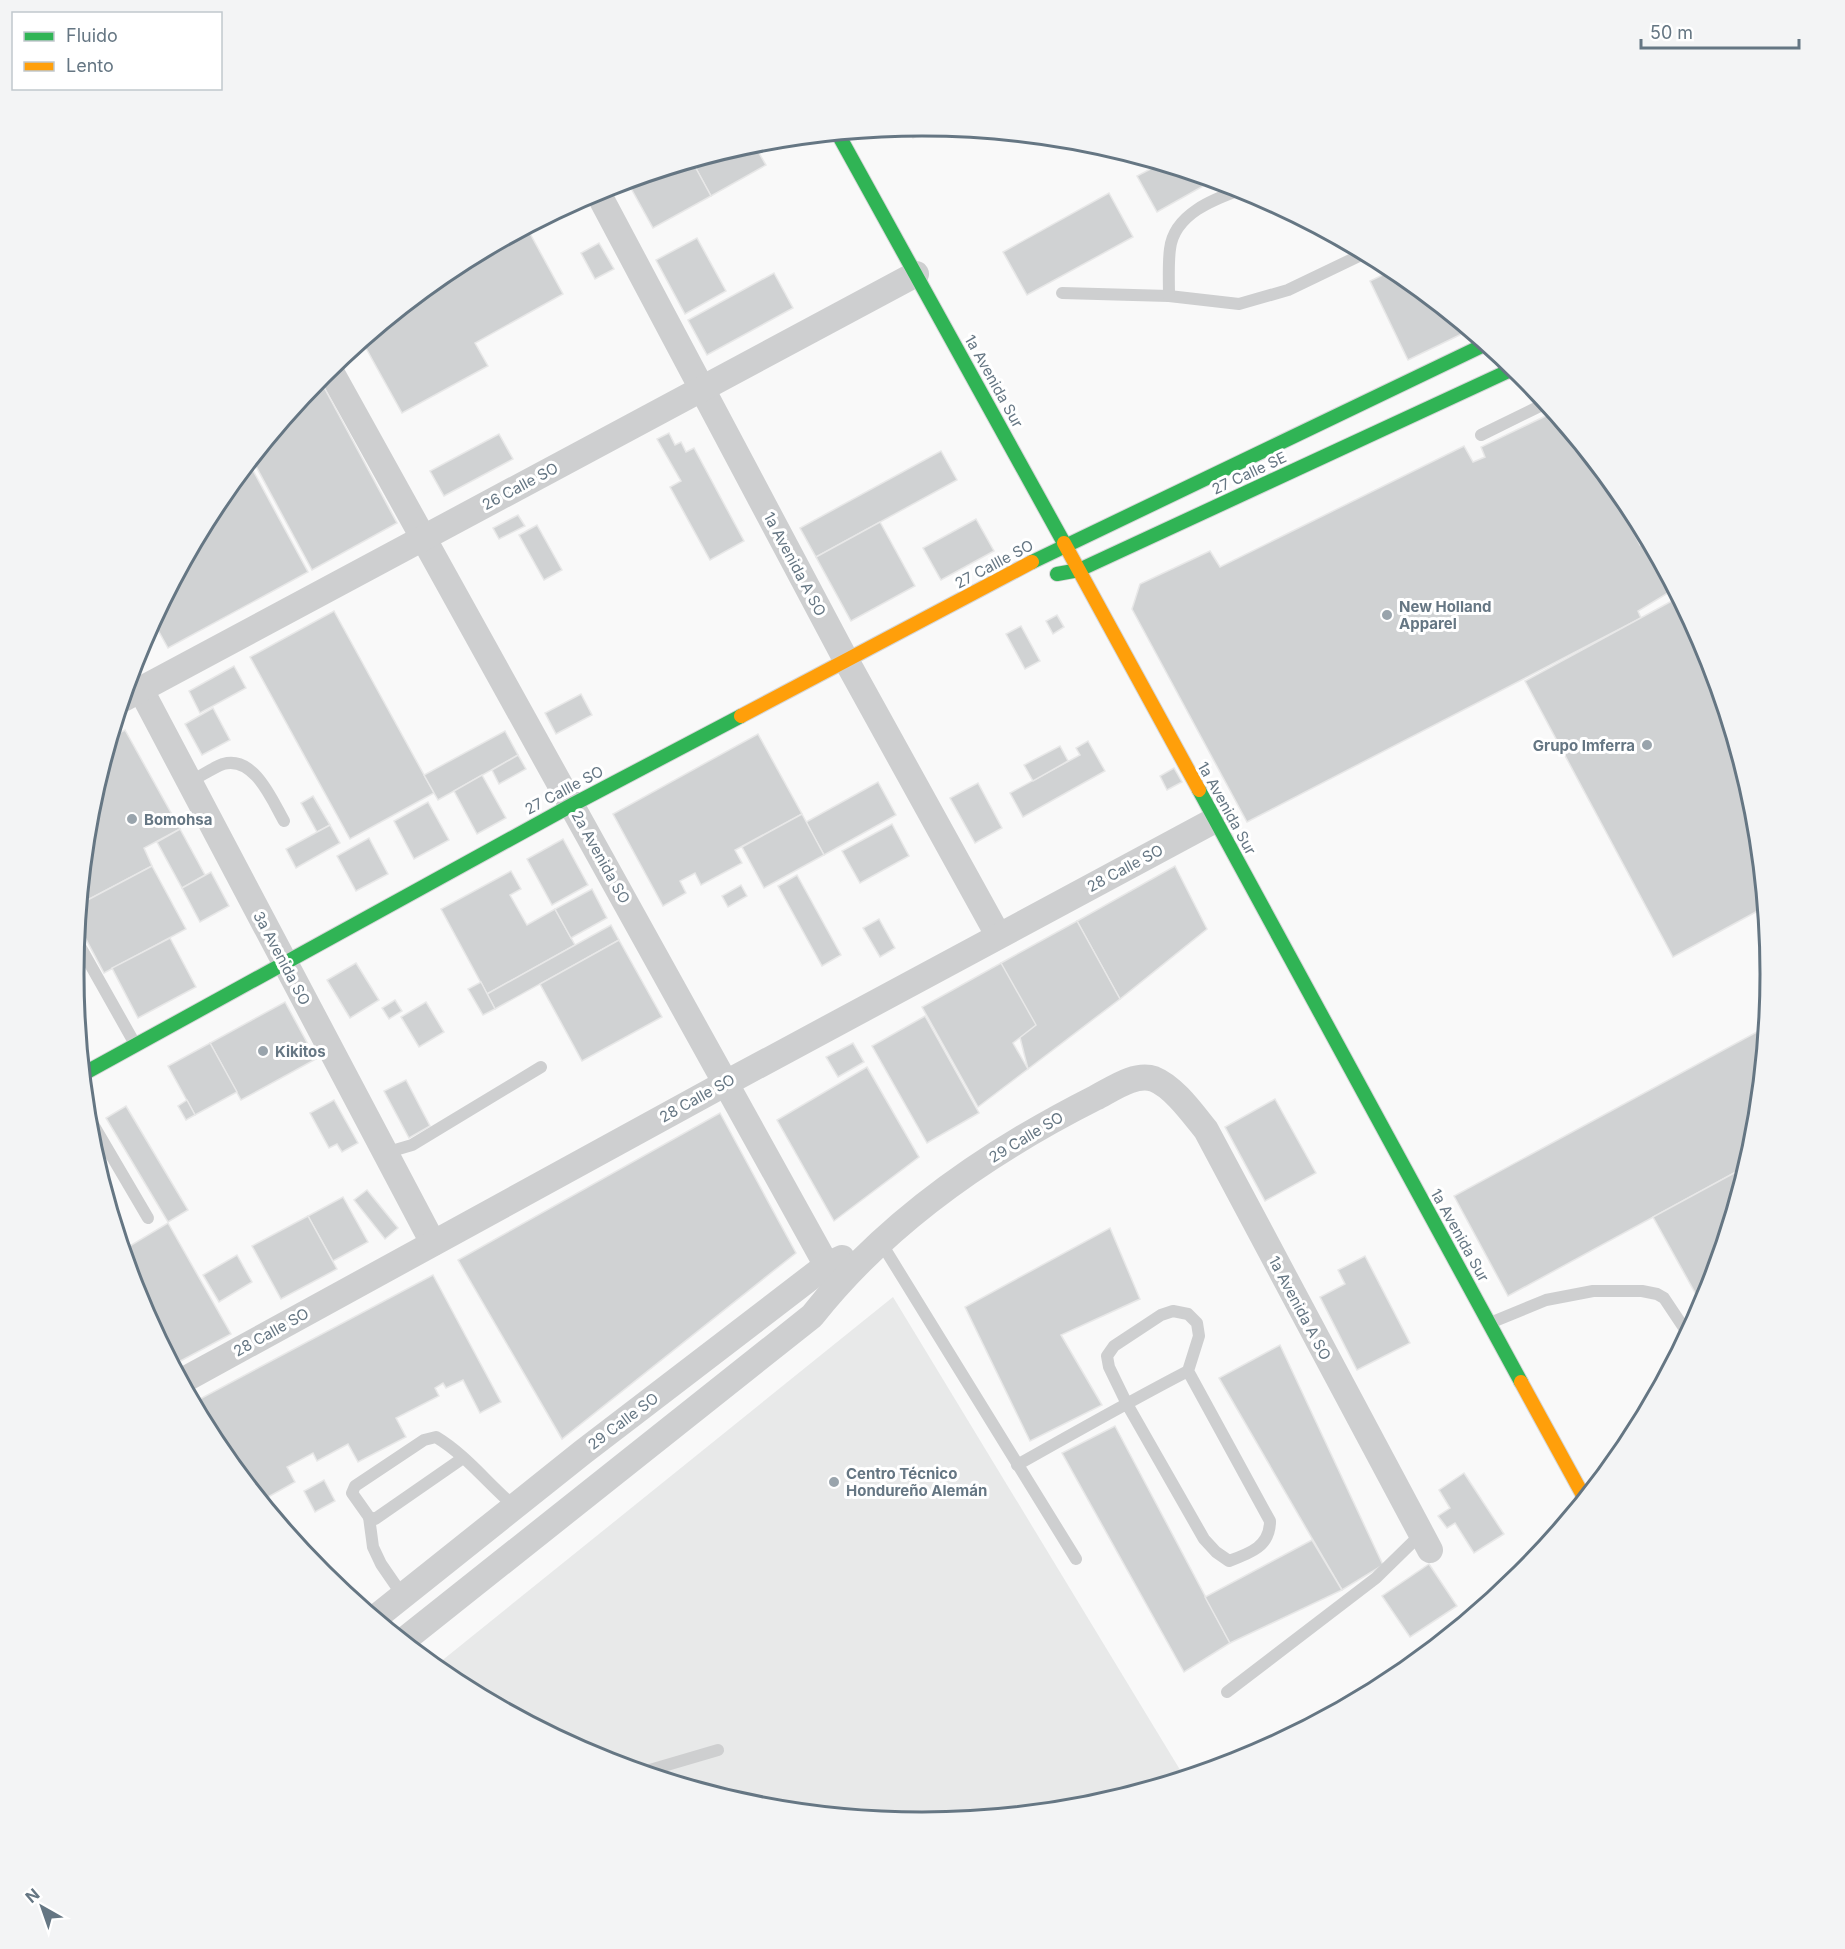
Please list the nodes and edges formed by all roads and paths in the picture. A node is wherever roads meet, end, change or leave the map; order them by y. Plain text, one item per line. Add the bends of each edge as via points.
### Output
1 (842, 140) edge
2 (1228, 194) edge
3 (602, 200) edge
4 (1356, 257) edge
5 (916, 273) junction
6 (1062, 294) dead end
7 (1169, 296) junction
8 (1479, 347) edge
9 (1505, 373) edge
10 (334, 378) edge
11 (703, 388) junction
12 (1538, 407) edge
13 (1481, 435) dead end
14 (424, 538) junction
15 (1065, 545) junction
16 (1079, 570) junction
17 (990, 585) junction
18 (846, 660) junction
19 (136, 685) edge
20 (134, 690) edge
21 (189, 782) junction
22 (572, 805) junction
23 (1215, 820) junction
24 (284, 821) dead end
25 (998, 935) junction
26 (85, 954) edge
27 (285, 963) junction
28 (135, 1045) junction
29 (542, 1067) dead end
30 (90, 1070) edge
31 (1154, 1079) joint
32 (726, 1083) junction
33 (100, 1135) edge
34 (385, 1153) junction
35 (148, 1218) dead end
36 (880, 1241) junction
37 (433, 1243) junction
38 (832, 1274) junction
39 (1489, 1324) junction
40 (1683, 1327) edge
41 (1188, 1371) junction
42 (187, 1378) edge
43 (1127, 1404) junction
44 (583, 1452) junction
45 (463, 1458) junction
46 (1017, 1465) junction
47 (605, 1480) junction
48 (1582, 1493) edge
49 (514, 1506) junction
50 (369, 1517) junction
51 (538, 1533) junction
52 (1426, 1542) joint
53 (1076, 1559) dead end
54 (403, 1596) junction
55 (380, 1614) edge
56 (408, 1637) edge
57 (1227, 1692) dead end
58 (718, 1750) dead end
59 (654, 1769) edge

1 - 5 main road, 1a Avenida Sur
2 - 7 lane via 1193,211 1181,224 1170,247
3 - 11 street, 1a Avenida A SO
4 - 7 lane via 1288,290 1239,304
5 - 11 street, 26 Calle SO
5 - 15 main road, 1a Avenida Sur
6 - 7 lane
8 - 15 main road, 27 Calle SE
9 - 16 main road, 27 Calle SE
10 - 14 street, 2a Avenida SO
11 - 14 street, 26 Calle SO
11 - 18 street, 1a Avenida A SO
12 - 13 lane
14 - 19 street, 26 Calle SO
14 - 22 street, 2a Avenida SO
15 - 16 main road, 1a Avenida Sur
15 - 17 main road, 27 Callle SO
16 - 17 main road, 27 Calle SE
16 - 23 main road, 1a Avenida Sur
17 - 18 main road, 27 Callle SO
18 - 22 main road, 27 Callle SO
18 - 25 street, 1a Avenida A SO
20 - 21 street, 3a Avenida SO
21 - 24 lane via 224,764 243,765 255,774
21 - 27 street, 3a Avenida SO
22 - 27 main road, 27 Callle SO
22 - 32 street, 2a Avenida SO
23 - 25 street, 28 Calle SO
23 - 39 main road, 1a Avenida Sur
25 - 32 street, 28 Calle SO
26 - 28 lane
27 - 28 main road, 27 Callle SO
27 - 34 street, 3a Avenida SO
28 - 30 main road, 27 Callle SO
29 - 34 lane via 412,1145
31 - 36 street, 29 Calle SO via 1136,1078 1050,1121 998,1152
31 - 52 street, 1a Avenida A SO via 1188,1107 1206,1130
32 - 37 street, 28 Calle SO
32 - 38 street, 2a Avenida SO
33 - 35 lane
34 - 37 street, 3a Avenida SO
36 - 38 street, 29 Calle SO
36 - 46 lane
37 - 42 street, 28 Calle SO
38 - 44 street, 29 Calle SO
38 - 47 street, 29 Calle SO via 812,1316
39 - 40 lane via 1546,1300 1593,1291 1642,1291 1664,1298
39 - 48 main road, 1a Avenida Sur
41 - 43 lane
41 - 43 lane via 1199,1336 1197,1323 1188,1314 1173,1311 1161,1315 1114,1346 1107,1356
41 - 43 lane via 1270,1521 1270,1532 1263,1543 1248,1554 1230,1561 1204,1539
43 - 46 lane
44 - 47 street
44 - 49 street, 29 Calle SO
45 - 49 lane
45 - 50 lane via 375,1519
45 - 50 lane via 436,1437 424,1440 355,1486 352,1493
46 - 53 lane
47 - 51 street, 29 Calle SO
49 - 51 street
49 - 54 street, 29 Calle SO
50 - 54 lane via 373,1547
51 - 56 street, 29 Calle SO
52 - 57 lane
54 - 55 street, 29 Calle SO
58 - 59 lane

